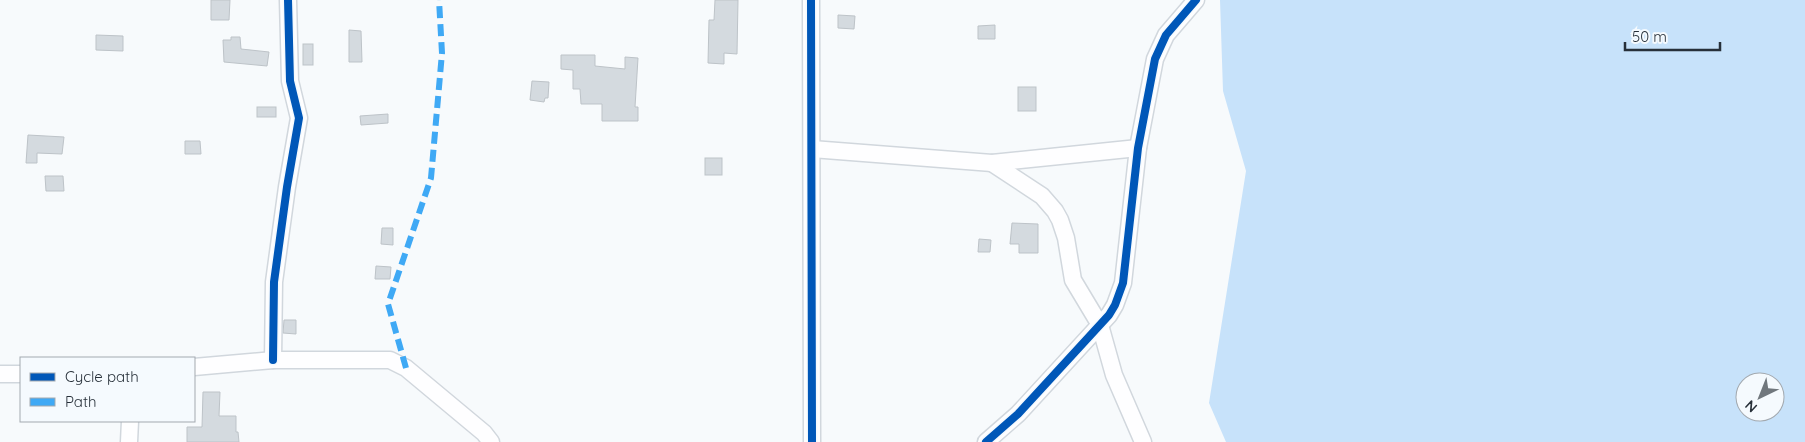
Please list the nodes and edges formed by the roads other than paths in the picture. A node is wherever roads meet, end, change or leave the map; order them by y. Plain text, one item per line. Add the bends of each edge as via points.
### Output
1 (288, 0) edge
2 (811, 0) edge
3 (1196, 0) edge
4 (1138, 148) junction
5 (812, 150) junction
6 (992, 163) junction
7 (1100, 325) junction
8 (273, 360) junction
9 (195, 367) edge
10 (0, 374) edge
11 (20, 374) edge
12 (130, 422) edge
13 (129, 442) edge
14 (491, 442) edge
15 (812, 442) edge
16 (986, 442) edge
17 (1143, 442) edge

1 - 8 street via 290,81 299,118 274,282
2 - 5 street
3 - 4 street via 1166,35 1158,50
4 - 6 street
4 - 7 street via 1123,283 1115,305
5 - 6 street
5 - 15 street
6 - 7 street via 1042,196 1055,211 1063,229 1073,280
7 - 16 street via 1018,414
7 - 17 street via 1114,376
8 - 9 street
8 - 14 street via 390,360 406,368
10 - 11 street
12 - 13 street

